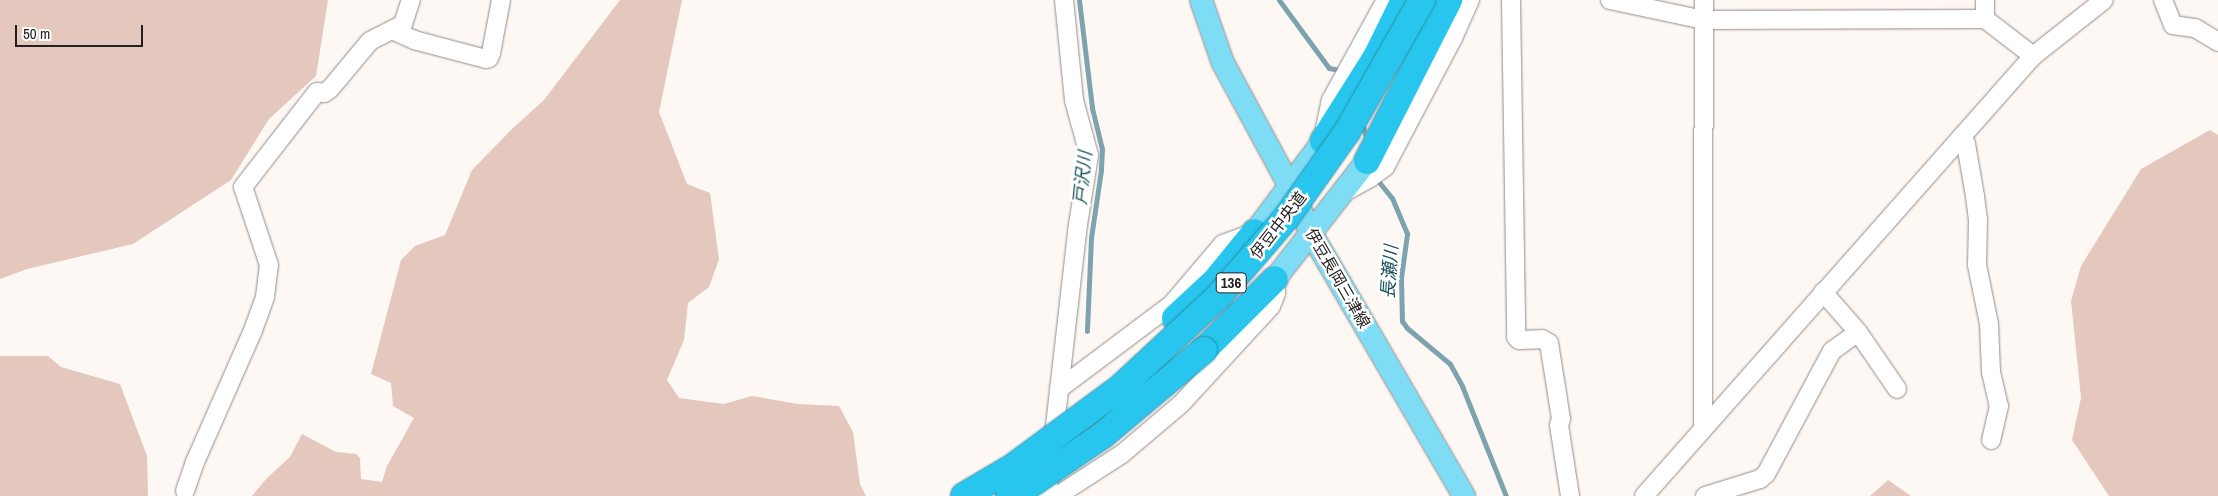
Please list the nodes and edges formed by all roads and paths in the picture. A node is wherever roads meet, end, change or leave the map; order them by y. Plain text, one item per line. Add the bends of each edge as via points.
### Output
1 (411, 0) edge
2 (501, 0) edge
3 (1064, 0) edge
4 (1201, 0) edge
5 (1386, 0) edge
6 (1404, 0) edge
7 (1422, 0) edge
8 (1434, 0) edge
9 (1449, 0) edge
10 (1470, 0) edge
11 (1511, 0) edge
12 (1610, 0) edge
13 (1704, 0) edge
14 (1985, 0) edge
15 (2104, 0) edge
16 (2163, 0) edge
17 (1985, 19) junction
18 (1704, 20) junction
19 (392, 30) junction
20 (2218, 42) edge
21 (2033, 56) junction
22 (1962, 136) junction
23 (1323, 141) junction
24 (1367, 161) joint
25 (1290, 187) junction
26 (1343, 193) junction
27 (1255, 232) junction
28 (1311, 233) junction
29 (1275, 279) junction
30 (1824, 292) junction
31 (1858, 332) junction
32 (1060, 389) junction
33 (1897, 389) dead end
34 (1703, 428) junction
35 (1991, 440) dead end
36 (185, 491) dead end
37 (973, 494) edge
38 (1009, 496) edge
39 (1047, 496) edge
40 (1057, 496) edge
41 (1464, 496) edge
42 (1570, 496) edge
43 (1644, 496) edge
44 (1705, 496) edge

1 - 19 street via 403,24
2 - 19 street via 491,53 486,59
3 - 32 street via 1074,100 1088,155
4 - 25 main road, 伊豆長岡三津線 via 1223,63
5 - 23 street via 1331,100
6 - 23 highway via 1376,57
7 - 37 highway, 伊豆中央道 / 136, bridge via 1347,132 1286,218 1246,267 1177,338 1120,388
8 - 37 highway, 伊豆中央道 / 136 via 1356,138 1294,224 1228,303 1178,352 1100,416 1018,475
9 - 24 highway
10 - 26 street via 1384,166
11 - 42 street via 1516,337 1519,340 1542,339 1549,343
12 - 18 street
13 - 18 street
14 - 17 street
15 - 21 street
16 - 20 street via 2173,25 2195,28
17 - 18 street
17 - 21 street
18 - 34 street
19 - 36 street via 383,32 360,50 330,90 314,95 243,187 269,264 265,297
21 - 22 street
22 - 30 street
22 - 35 street via 1975,196 1977,265 1989,324 1991,372 1999,406
23 - 25 main road
24 - 26 main road
25 - 27 main road
25 - 28 main road, 伊豆長岡三津線
26 - 28 main road
27 - 32 street via 1224,244 1171,305
27 - 37 highway, bridge via 1214,281 1176,318
28 - 29 main road
28 - 41 main road, 伊豆長岡三津線
29 - 38 highway, bridge via 1204,350 1103,435
29 - 40 street via 1276,292 1271,306 1181,404 1122,454
30 - 31 street
30 - 34 street
31 - 33 street
31 - 44 street via 1832,351 1766,474 1760,479
32 - 39 street
34 - 43 street

